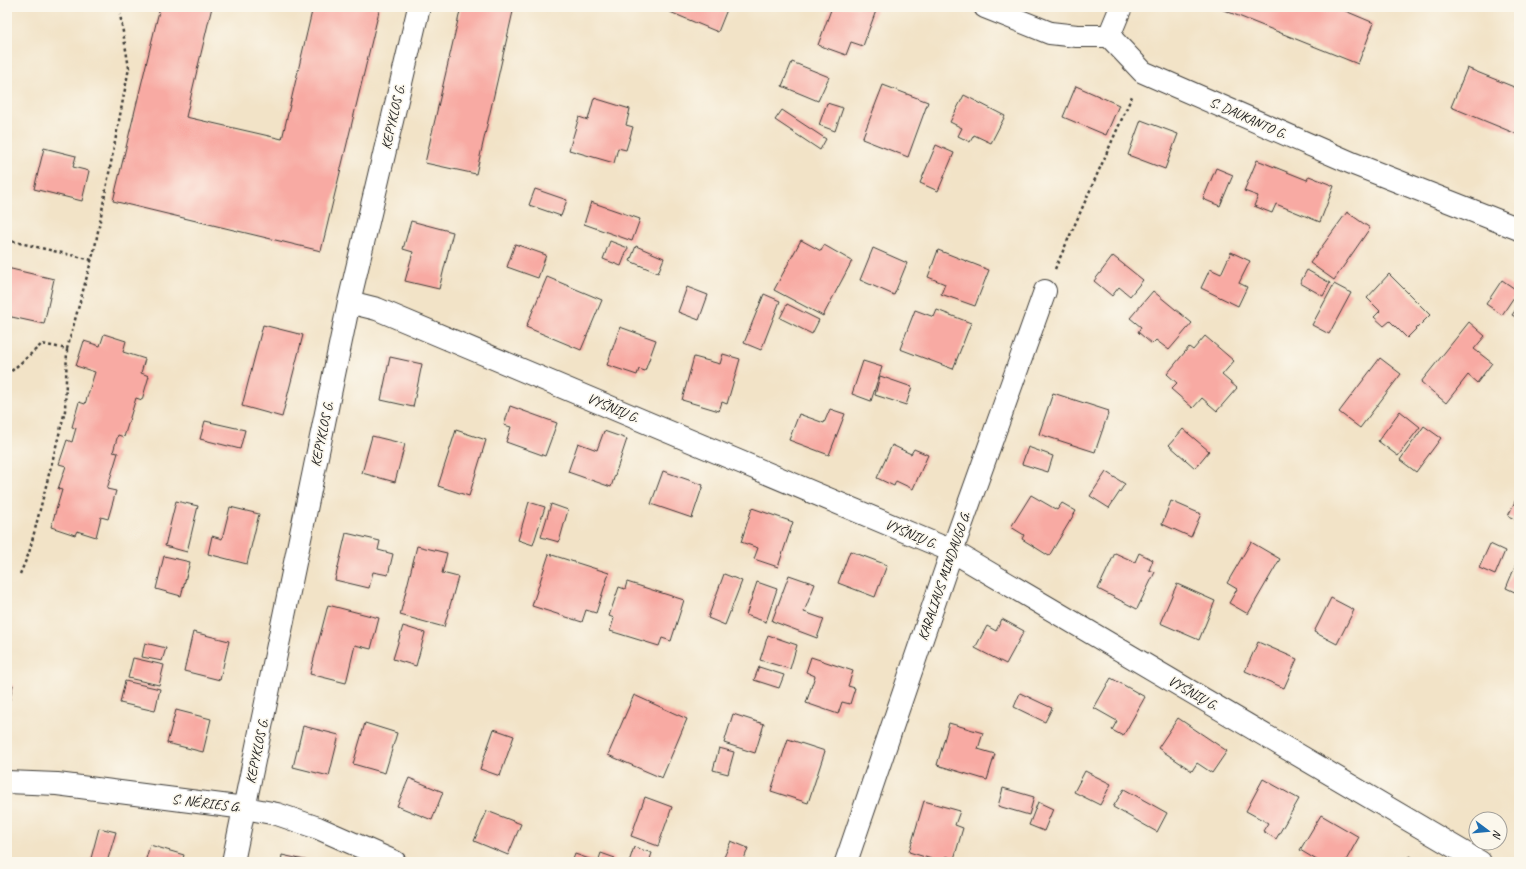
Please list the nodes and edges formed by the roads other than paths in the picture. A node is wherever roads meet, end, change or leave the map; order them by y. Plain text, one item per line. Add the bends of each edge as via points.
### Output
1 (419, 7) edge
2 (985, 7) edge
3 (1121, 7) edge
4 (1109, 36) junction
5 (1519, 229) edge
6 (1045, 291) road end
7 (349, 302) junction
8 (952, 551) junction
9 (7, 782) edge
10 (245, 808) junction
11 (233, 862) edge
12 (395, 862) edge
13 (846, 862) edge
14 (1480, 862) edge

1 - 7 street, KEPYKLOS G.
2 - 4 street via 1050,33
3 - 4 street
4 - 5 street, S. DAUKANTO G. via 1143,72 1354,164
6 - 8 street, KARALIAUS MINDAUGO G.
7 - 8 street, VYŠNIŲ G. via 384,312
7 - 10 street, KEPYKLOS G.
8 - 13 street, KARALIAUS MINDAUGO G.
8 - 14 street, VYŠNIŲ G.
9 - 10 street, S. NĖRIES G. via 57,784
10 - 11 street, KEPYKLOS G.
10 - 12 street, S. NĖRIES G. via 277,814 318,828

